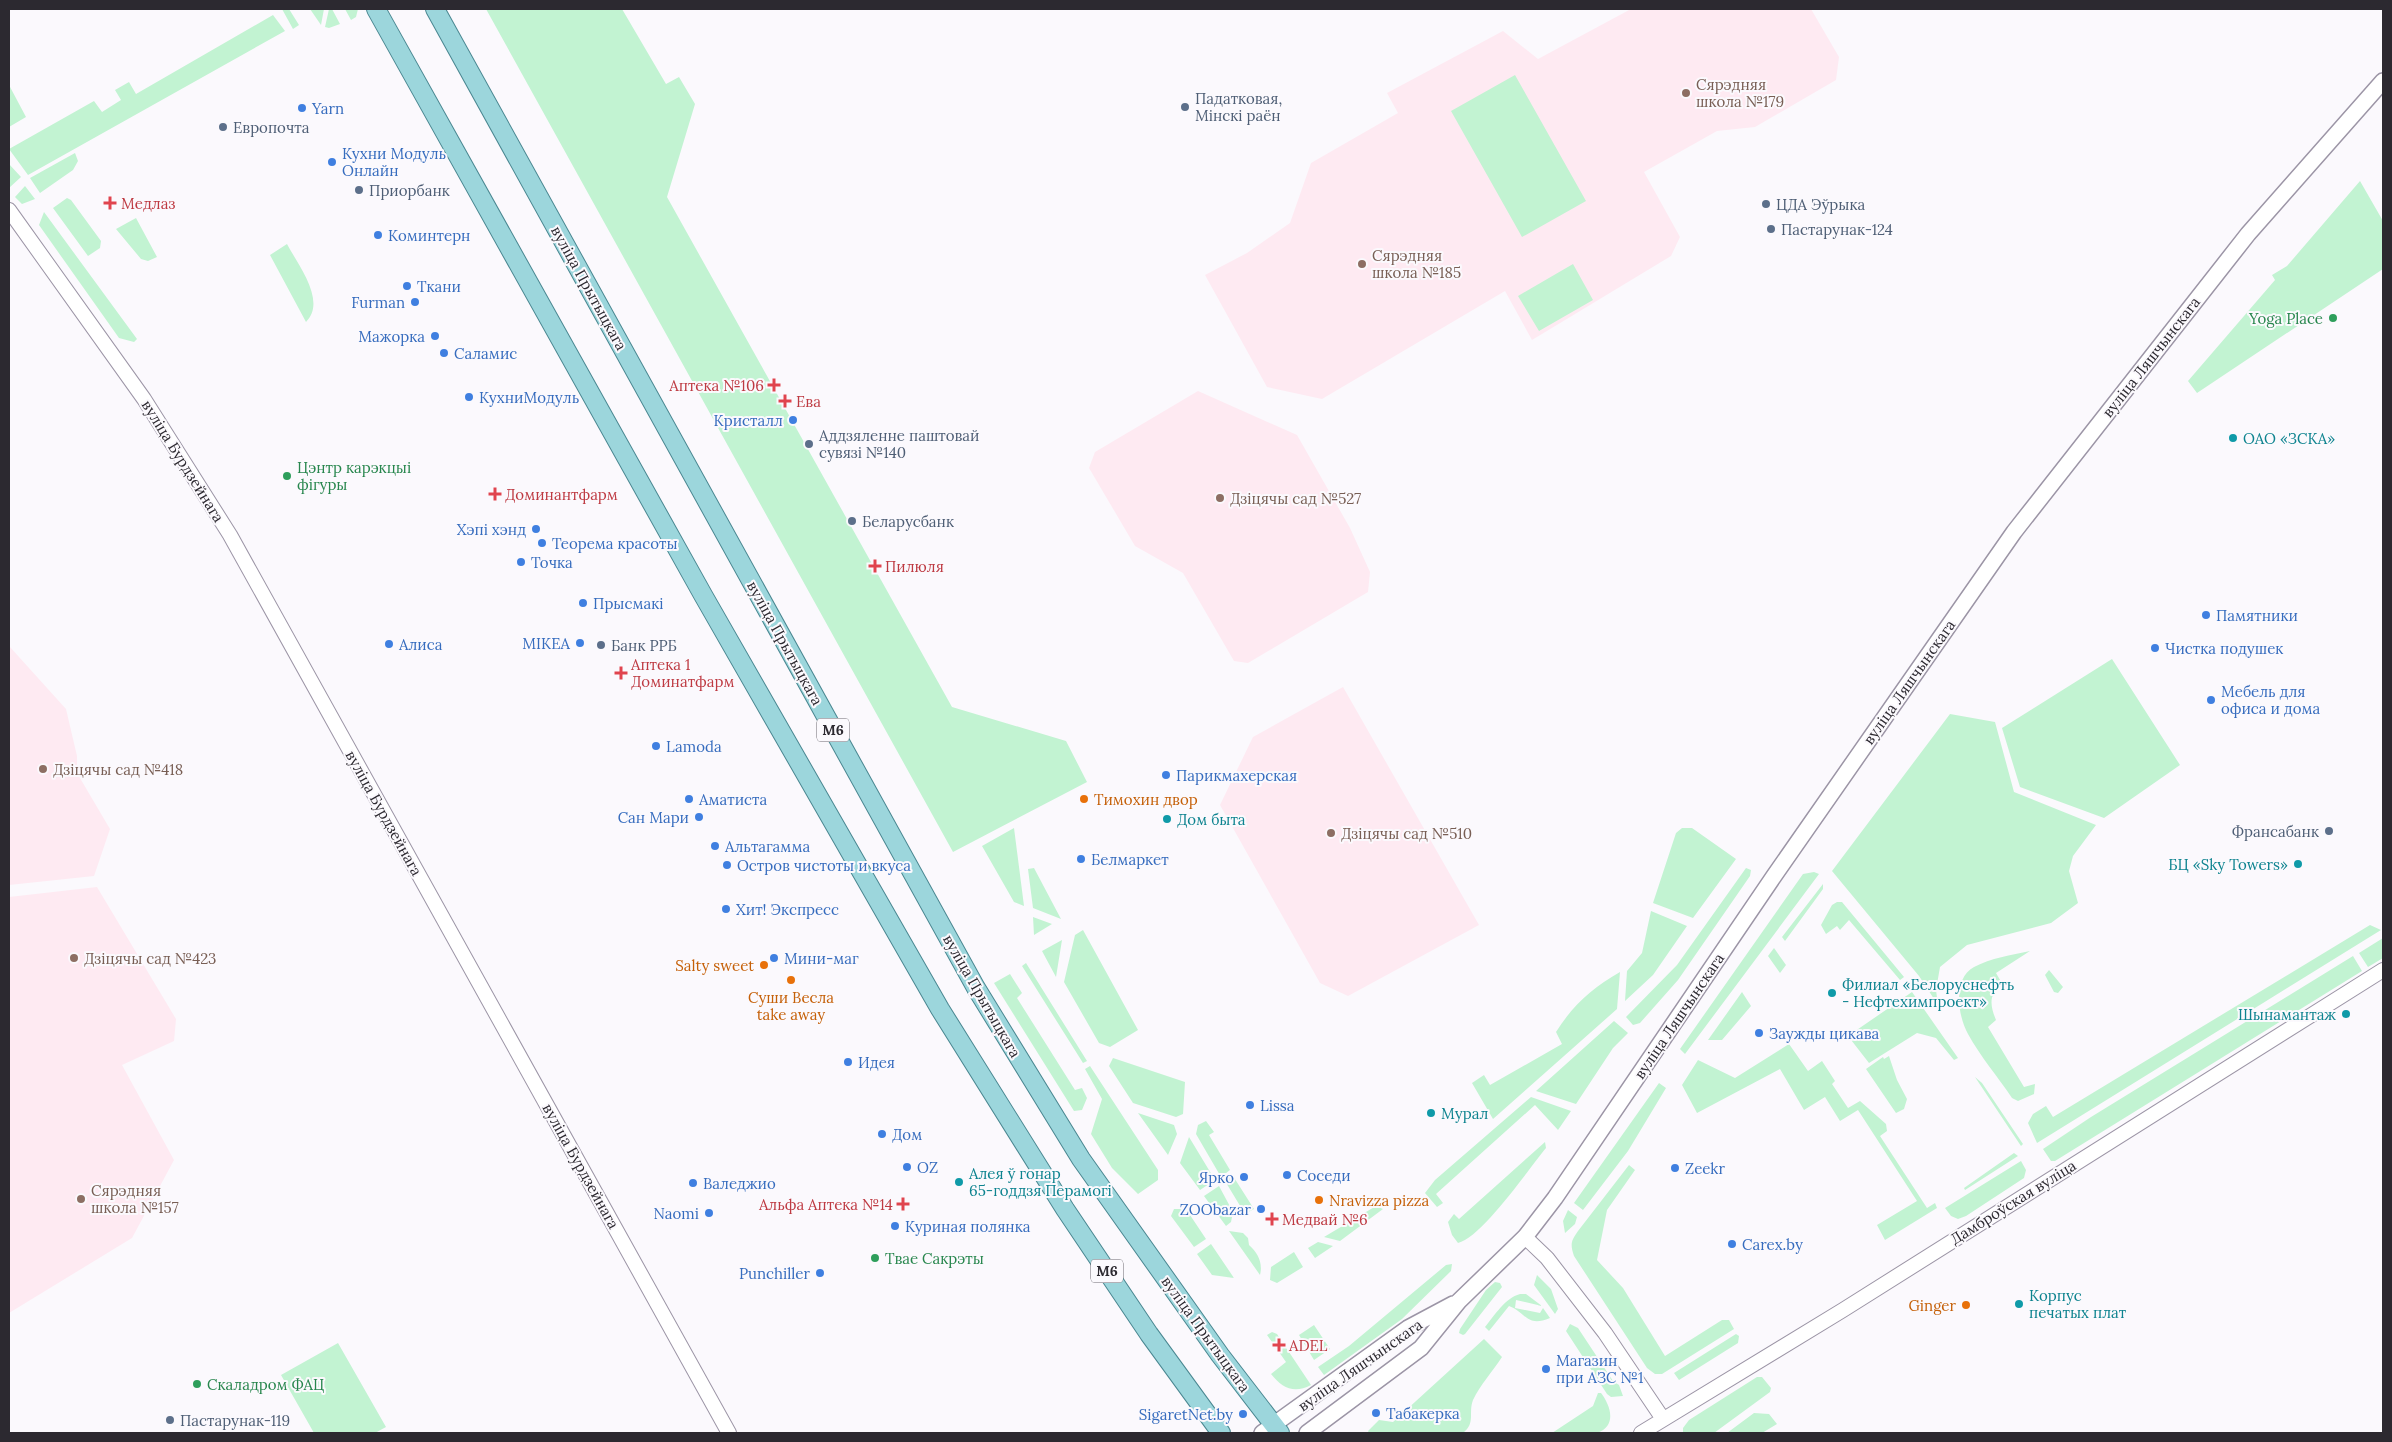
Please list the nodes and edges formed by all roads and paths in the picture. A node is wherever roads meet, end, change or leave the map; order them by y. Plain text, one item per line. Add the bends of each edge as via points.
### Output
1 (376, 9) edge
2 (435, 9) edge
3 (2383, 81) edge
4 (9, 210) edge
5 (2383, 970) edge
6 (1525, 1237) junction
7 (1459, 1301) junction
8 (1663, 1419) junction
9 (1272, 1431) edge
10 (729, 1433) edge
11 (1221, 1433) edge
12 (1308, 1433) edge
13 (1642, 1433) edge

1 - 11 main road, М6 via 703,595 940,1009 1065,1209 1149,1334
2 - 9 main road, вуліца Прытыцкага / М6 via 976,988 1081,1159
3 - 6 main road, вуліца Ляшчынскага via 2243,240 2014,532
4 - 10 street, вуліца Бурдзейнага via 133,382 227,529
5 - 8 street, Дамброўская вуліца via 1843,1310
6 - 7 main road, вуліца Ляшчынскага
6 - 8 street via 1547,1258 1605,1333
7 - 9 main road, вуліца Ляшчынскага via 1408,1328
7 - 12 main road, вуліца Ляшчынскага via 1421,1348
8 - 13 street, Дамброўская вуліца

